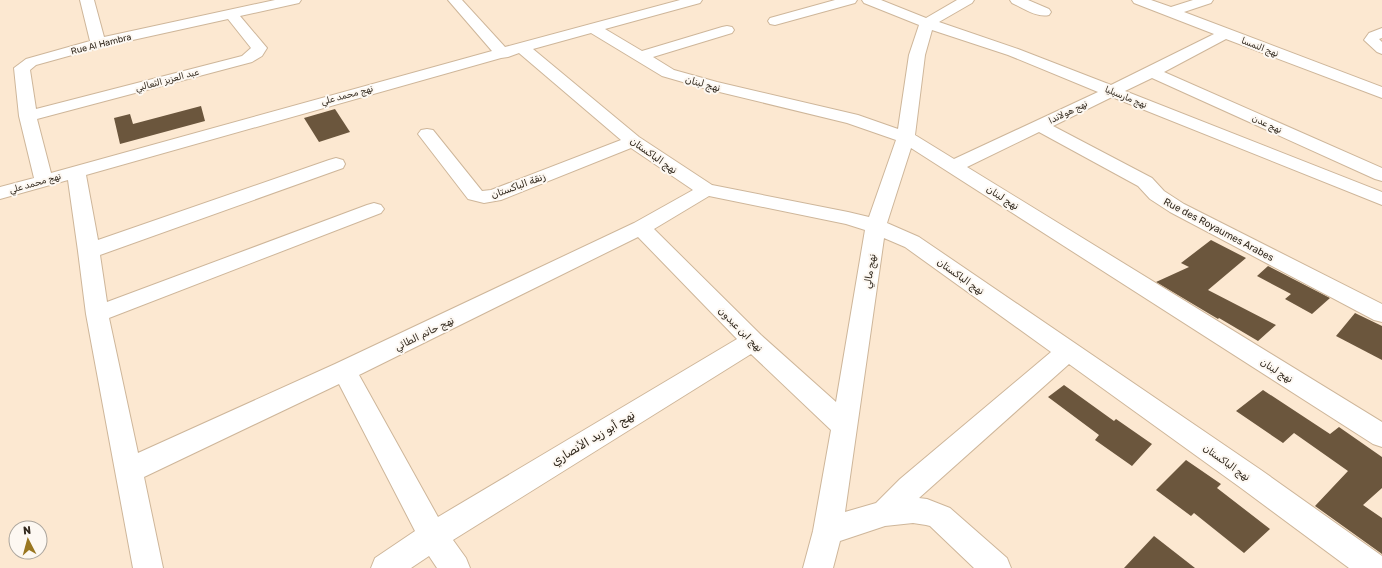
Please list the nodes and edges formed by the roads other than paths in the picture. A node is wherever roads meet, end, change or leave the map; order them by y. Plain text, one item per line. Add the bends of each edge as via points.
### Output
1 (88, 0) edge
2 (294, 0) edge
3 (455, 0) edge
4 (695, 0) edge
5 (850, 0) edge
6 (869, 0) edge
7 (967, 0) edge
8 (1017, 0) edge
9 (1139, 0) edge
10 (1206, 0) edge
11 (263, 3) edge
12 (1044, 12) dead end
13 (1171, 12) junction
14 (231, 14) junction
15 (775, 21) dead end
16 (927, 23) junction
17 (593, 28) junction
18 (727, 30) dead end
19 (1382, 32) edge
20 (1224, 34) junction
21 (98, 43) junction
22 (1382, 49) edge
23 (512, 51) junction
24 (641, 56) junction
25 (1152, 72) junction
26 (1111, 91) junction
27 (1382, 93) edge
28 (28, 116) junction
29 (1040, 126) junction
30 (427, 134) dead end
31 (906, 137) junction
32 (633, 141) junction
33 (336, 164) dead end
34 (954, 166) junction
35 (76, 172) junction
36 (1382, 175) edge
37 (44, 181) junction
38 (706, 190) junction
39 (0, 193) edge
40 (1382, 199) edge
41 (374, 209) dead end
42 (876, 226) junction
43 (641, 228) junction
44 (89, 251) junction
45 (97, 314) junction
46 (1382, 314) edge
47 (753, 341) junction
48 (1068, 350) junction
49 (344, 371) junction
50 (844, 426) junction
51 (1382, 436) edge
52 (128, 471) junction
53 (885, 514) junction
54 (828, 531) junction
55 (433, 536) junction
56 (148, 568) edge
57 (386, 568) edge
58 (455, 568) edge
59 (818, 568) edge
60 (996, 568) edge
61 (1374, 568) edge

1 - 21 street
2 - 11 street, Rue Al Hambra
3 - 23 street, نهج الباكستان
4 - 17 street, نهج محمد علي via 641,9
5 - 15 street
6 - 16 street, نهج مارسيليا
7 - 16 street
8 - 12 street
9 - 13 street, نهج النمسا
10 - 13 street
11 - 14 street, Rue Al Hambra
13 - 20 street, نهج النمسا
14 - 21 street, Rue Al Hambra
14 - 28 street, عبد العزيز الثعالبي via 259,48 257,53 247,59
16 - 26 street, نهج مارسيليا via 1013,52
16 - 31 street, نهج مالي via 917,55
17 - 23 street, نهج محمد علي
17 - 24 street, نهج لبنان
18 - 24 street
19 - 22 street via 1371,40
20 - 25 street, نهج هولاندا
20 - 27 street, نهج النمسا
21 - 28 street, Rue Al Hambra via 31,62 22,68
23 - 32 street, نهج الباكستان
23 - 35 street, نهج محمد علي
24 - 31 street, نهج لبنان via 668,73 682,78 852,119
25 - 26 street, نهج هولاندا
25 - 36 street, نهج عدن
26 - 29 street, نهج هولاندا
26 - 40 street, نهج مارسيليا
28 - 37 street, Rue Al Hambra
29 - 34 street, نهج هولاندا
29 - 46 street, Rue des Royaumes Arabes via 1145,182 1157,195 1177,208
30 - 32 street, زنقة الباكستان via 475,195 484,197 494,196
31 - 34 street, نهج لبنان
31 - 42 street, نهج مالي
32 - 38 street, نهج الباكستان
33 - 44 street
34 - 51 street, نهج لبنان
35 - 37 street, نهج محمد علي
35 - 44 street
37 - 39 street, نهج محمد علي
38 - 42 street, نهج الباكستان via 848,218
38 - 43 street, نهج حاتم الطائي
41 - 45 street
42 - 48 street, نهج الباكستان via 912,242
42 - 50 street, نهج مالي
43 - 47 street, نهج ابن عبدون
43 - 49 street, نهج حاتم الطائي
44 - 45 street
45 - 52 street
47 - 50 street, نهج ابن عبدون
47 - 55 street, نهج أبو زيد الأنصاري
48 - 53 street via 910,488
48 - 61 street, نهج الباكستان
49 - 52 street, نهج حاتم الطائي
49 - 55 street
50 - 54 street, نهج مالي
52 - 56 street
53 - 54 street
53 - 60 street via 913,510 940,517
54 - 59 street, نهج مالي
55 - 57 street, نهج أبو زيد الأنصاري
55 - 58 street

